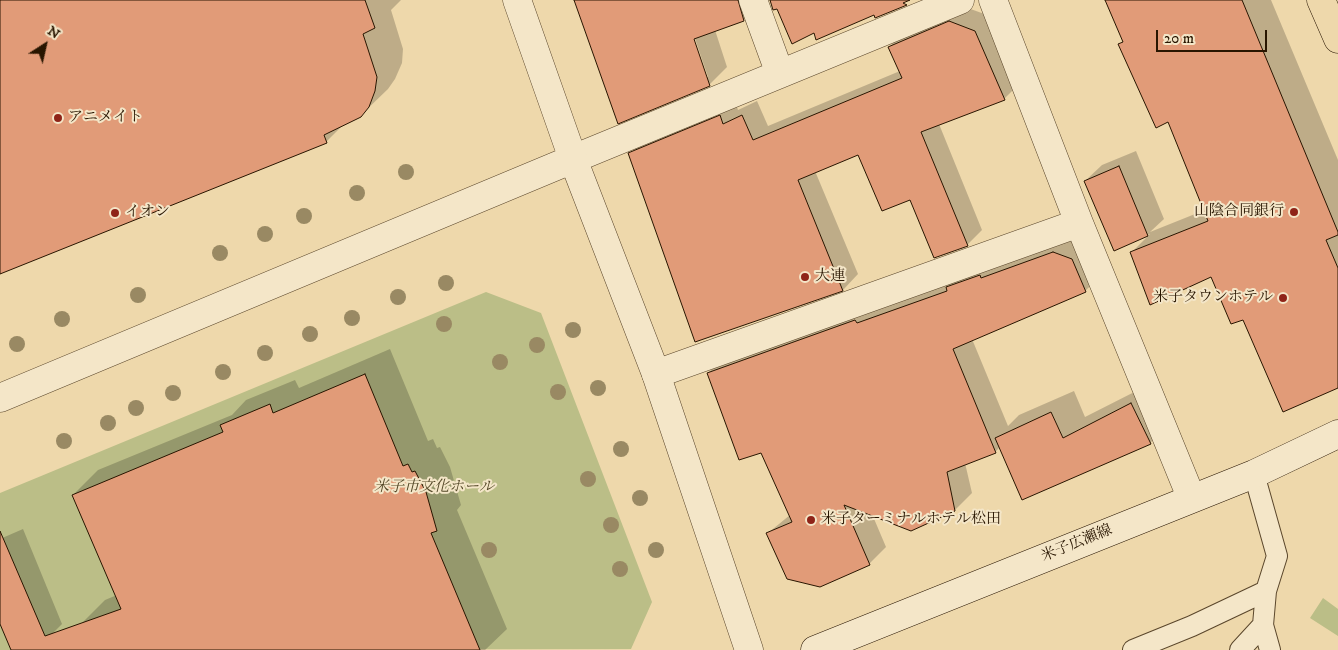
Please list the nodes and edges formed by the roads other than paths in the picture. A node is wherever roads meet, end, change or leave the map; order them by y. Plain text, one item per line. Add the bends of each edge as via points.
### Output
1 (518, 0) edge
2 (754, 0) edge
3 (960, 0) edge
4 (993, 0) edge
5 (1321, 0) edge
6 (1338, 39) edge
7 (780, 74) junction
8 (573, 159) junction
9 (1079, 223) junction
10 (656, 374) junction
11 (0, 398) edge
12 (1338, 434) edge
13 (1254, 474) junction
14 (1191, 497) junction
15 (1266, 592) junction
16 (1264, 625) junction
17 (750, 650) edge
18 (815, 650) edge
19 (1133, 650) edge
20 (1240, 650) edge
21 (1270, 650) edge

1 - 8 street
2 - 7 street
3 - 7 street
4 - 9 street
5 - 6 main road
7 - 8 street
8 - 10 street
8 - 11 street
9 - 10 street
9 - 14 street
10 - 17 street
12 - 13 street, 米子広瀬線
13 - 14 street, 米子広瀬線
13 - 15 lane via 1277,556
14 - 18 street, 米子広瀬線
15 - 16 lane
15 - 19 lane
16 - 20 lane
16 - 21 lane

